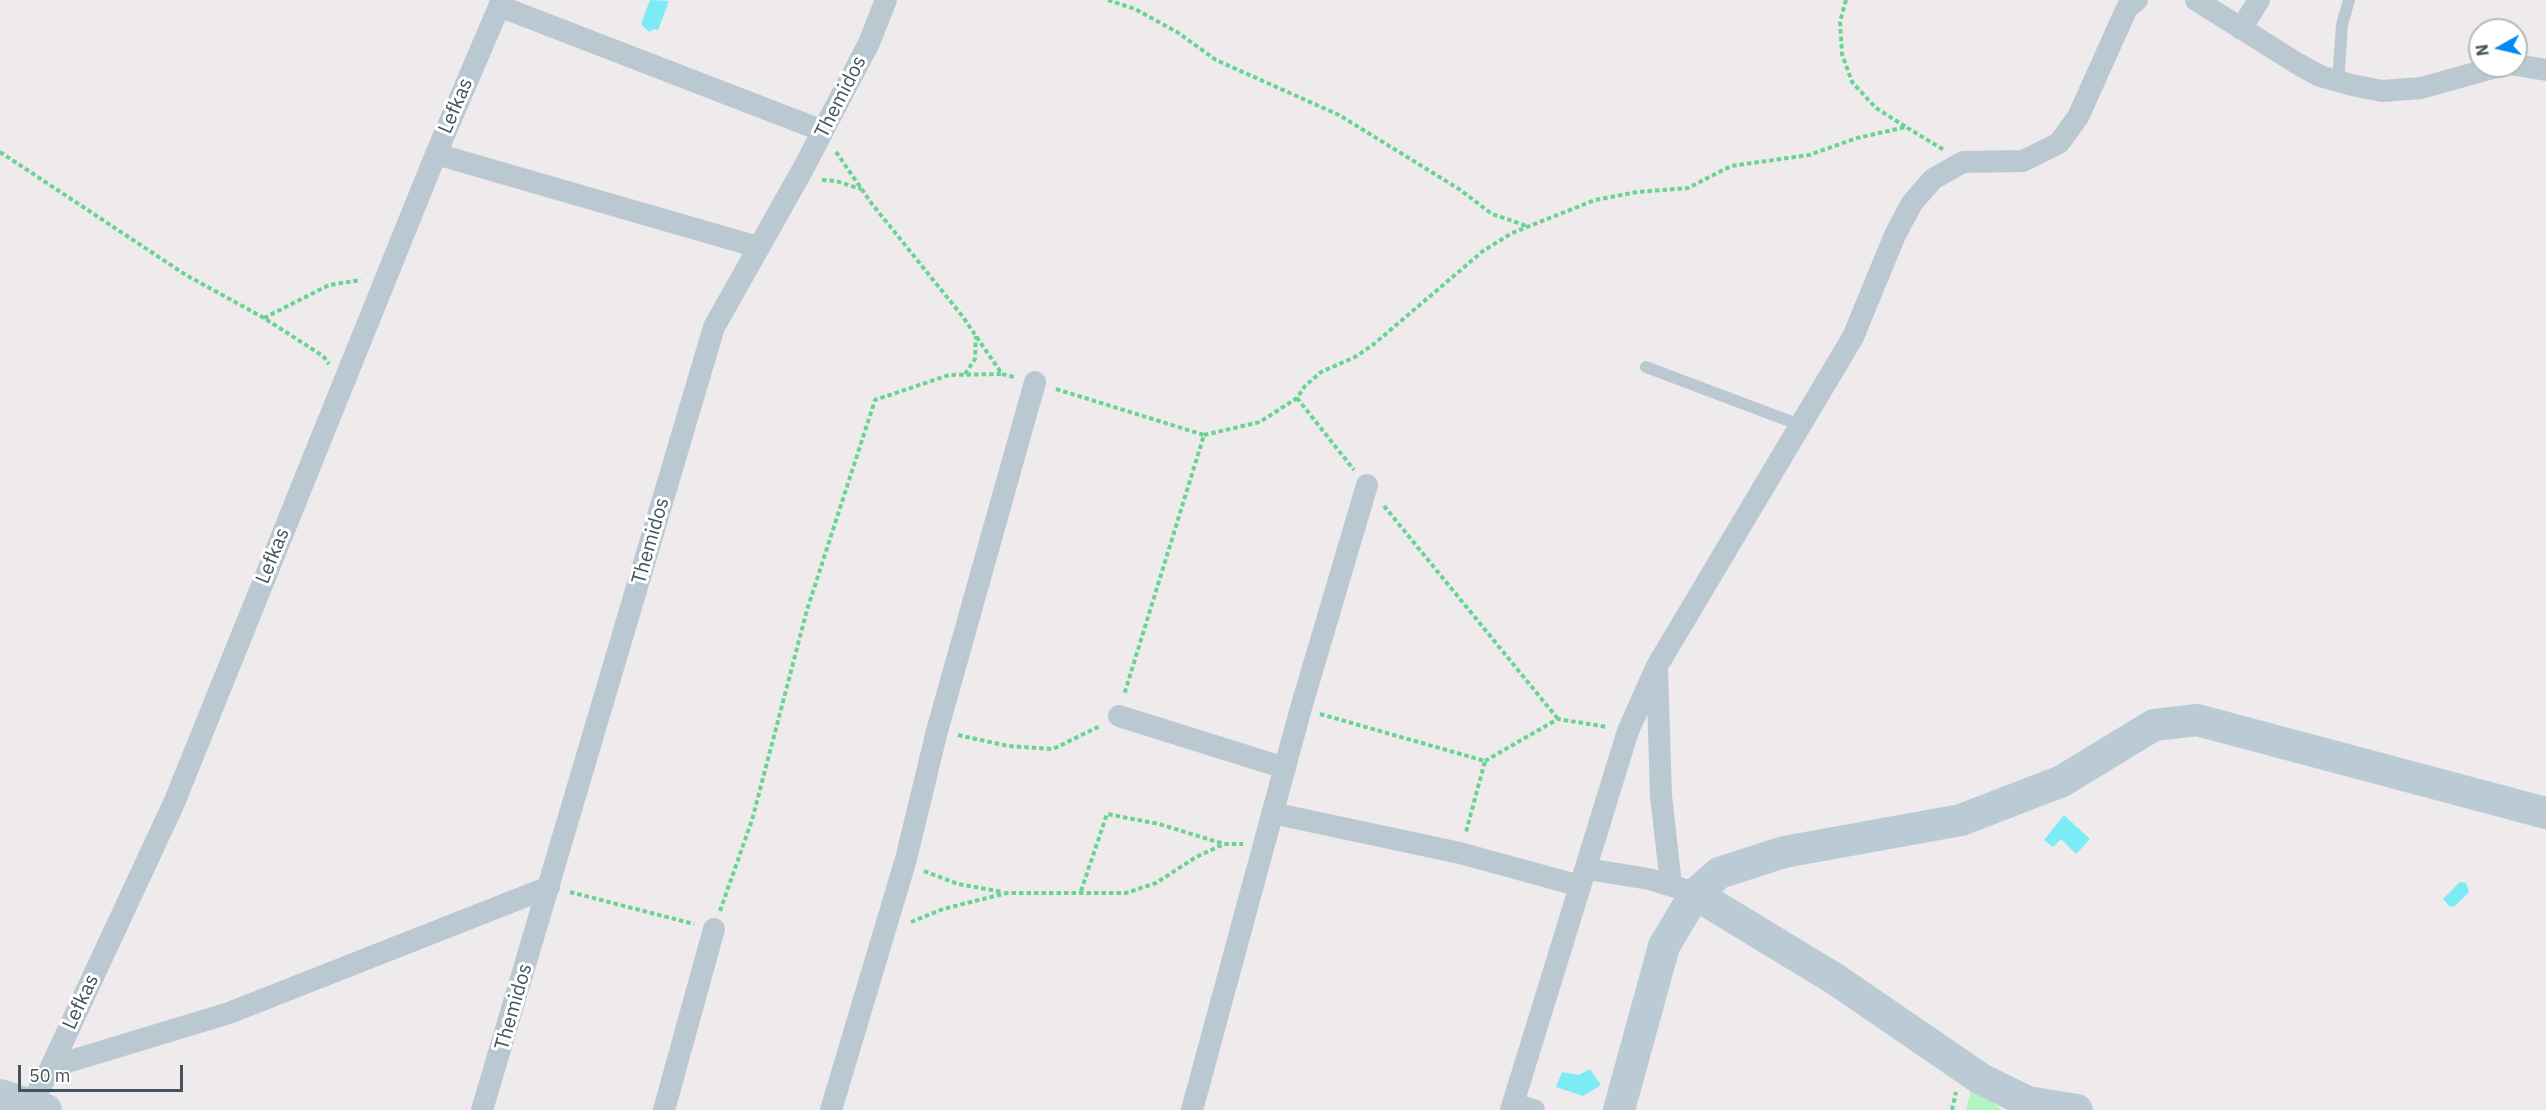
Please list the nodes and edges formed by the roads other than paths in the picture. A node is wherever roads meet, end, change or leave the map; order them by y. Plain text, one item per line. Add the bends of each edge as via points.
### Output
1 (886, 0) edge
2 (2137, 0) edge
3 (2196, 0) edge
4 (2259, 0) edge
5 (2349, 0) edge
6 (501, 3) edge
7 (2241, 29) junction
8 (2528, 67) edge
9 (2546, 70) edge
10 (2468, 75) edge
11 (2338, 81) junction
12 (823, 131) junction
13 (436, 154) junction
14 (758, 247) junction
15 (1646, 367) dead end
16 (1035, 382) road end
17 (1800, 425) junction
18 (1367, 486) road end
19 (1657, 666) junction
20 (1119, 716) road end
21 (1285, 768) junction
22 (1272, 813) junction
23 (2546, 813) edge
24 (1584, 878) junction
25 (549, 887) junction
26 (1683, 889) junction
27 (714, 929) road end
28 (51, 1067) junction
29 (0, 1095) edge
30 (2033, 1106) edge
31 (38, 1108) edge
32 (1519, 1108) edge
33 (482, 1110) edge
34 (664, 1110) edge
35 (831, 1110) edge
36 (1192, 1110) edge
37 (1619, 1110) edge
38 (2077, 1110) edge

1 - 12 street, Themidos via 869,43
2 - 17 street via 2127,8 2078,117 2059,143 2023,161 1963,162 1933,178 1912,203 1853,337
3 - 7 street
4 - 7 street
5 - 11 lane via 2342,25
6 - 12 street
6 - 13 street, Lefkas
7 - 11 street via 2298,64
8 - 9 street
10 - 11 street via 2421,88 2382,91
12 - 14 street, Themidos
13 - 14 street
13 - 28 street, Lefkas via 174,803
14 - 25 street, Themidos via 714,327
15 - 17 lane
16 - 35 street via 937,731 906,859
17 - 19 street
18 - 21 street
19 - 24 street via 1628,731
19 - 26 street via 1661,796
20 - 21 street
21 - 22 street
22 - 24 street
22 - 36 street
23 - 26 street via 2197,720 2154,725 2062,781 1961,820 1784,852
24 - 26 street
24 - 32 street
25 - 28 street via 229,1013
25 - 33 street, Themidos
26 - 30 street via 1835,979 1981,1079
26 - 37 street
27 - 34 street
28 - 31 street, Lefkas
29 - 31 street
30 - 38 street

